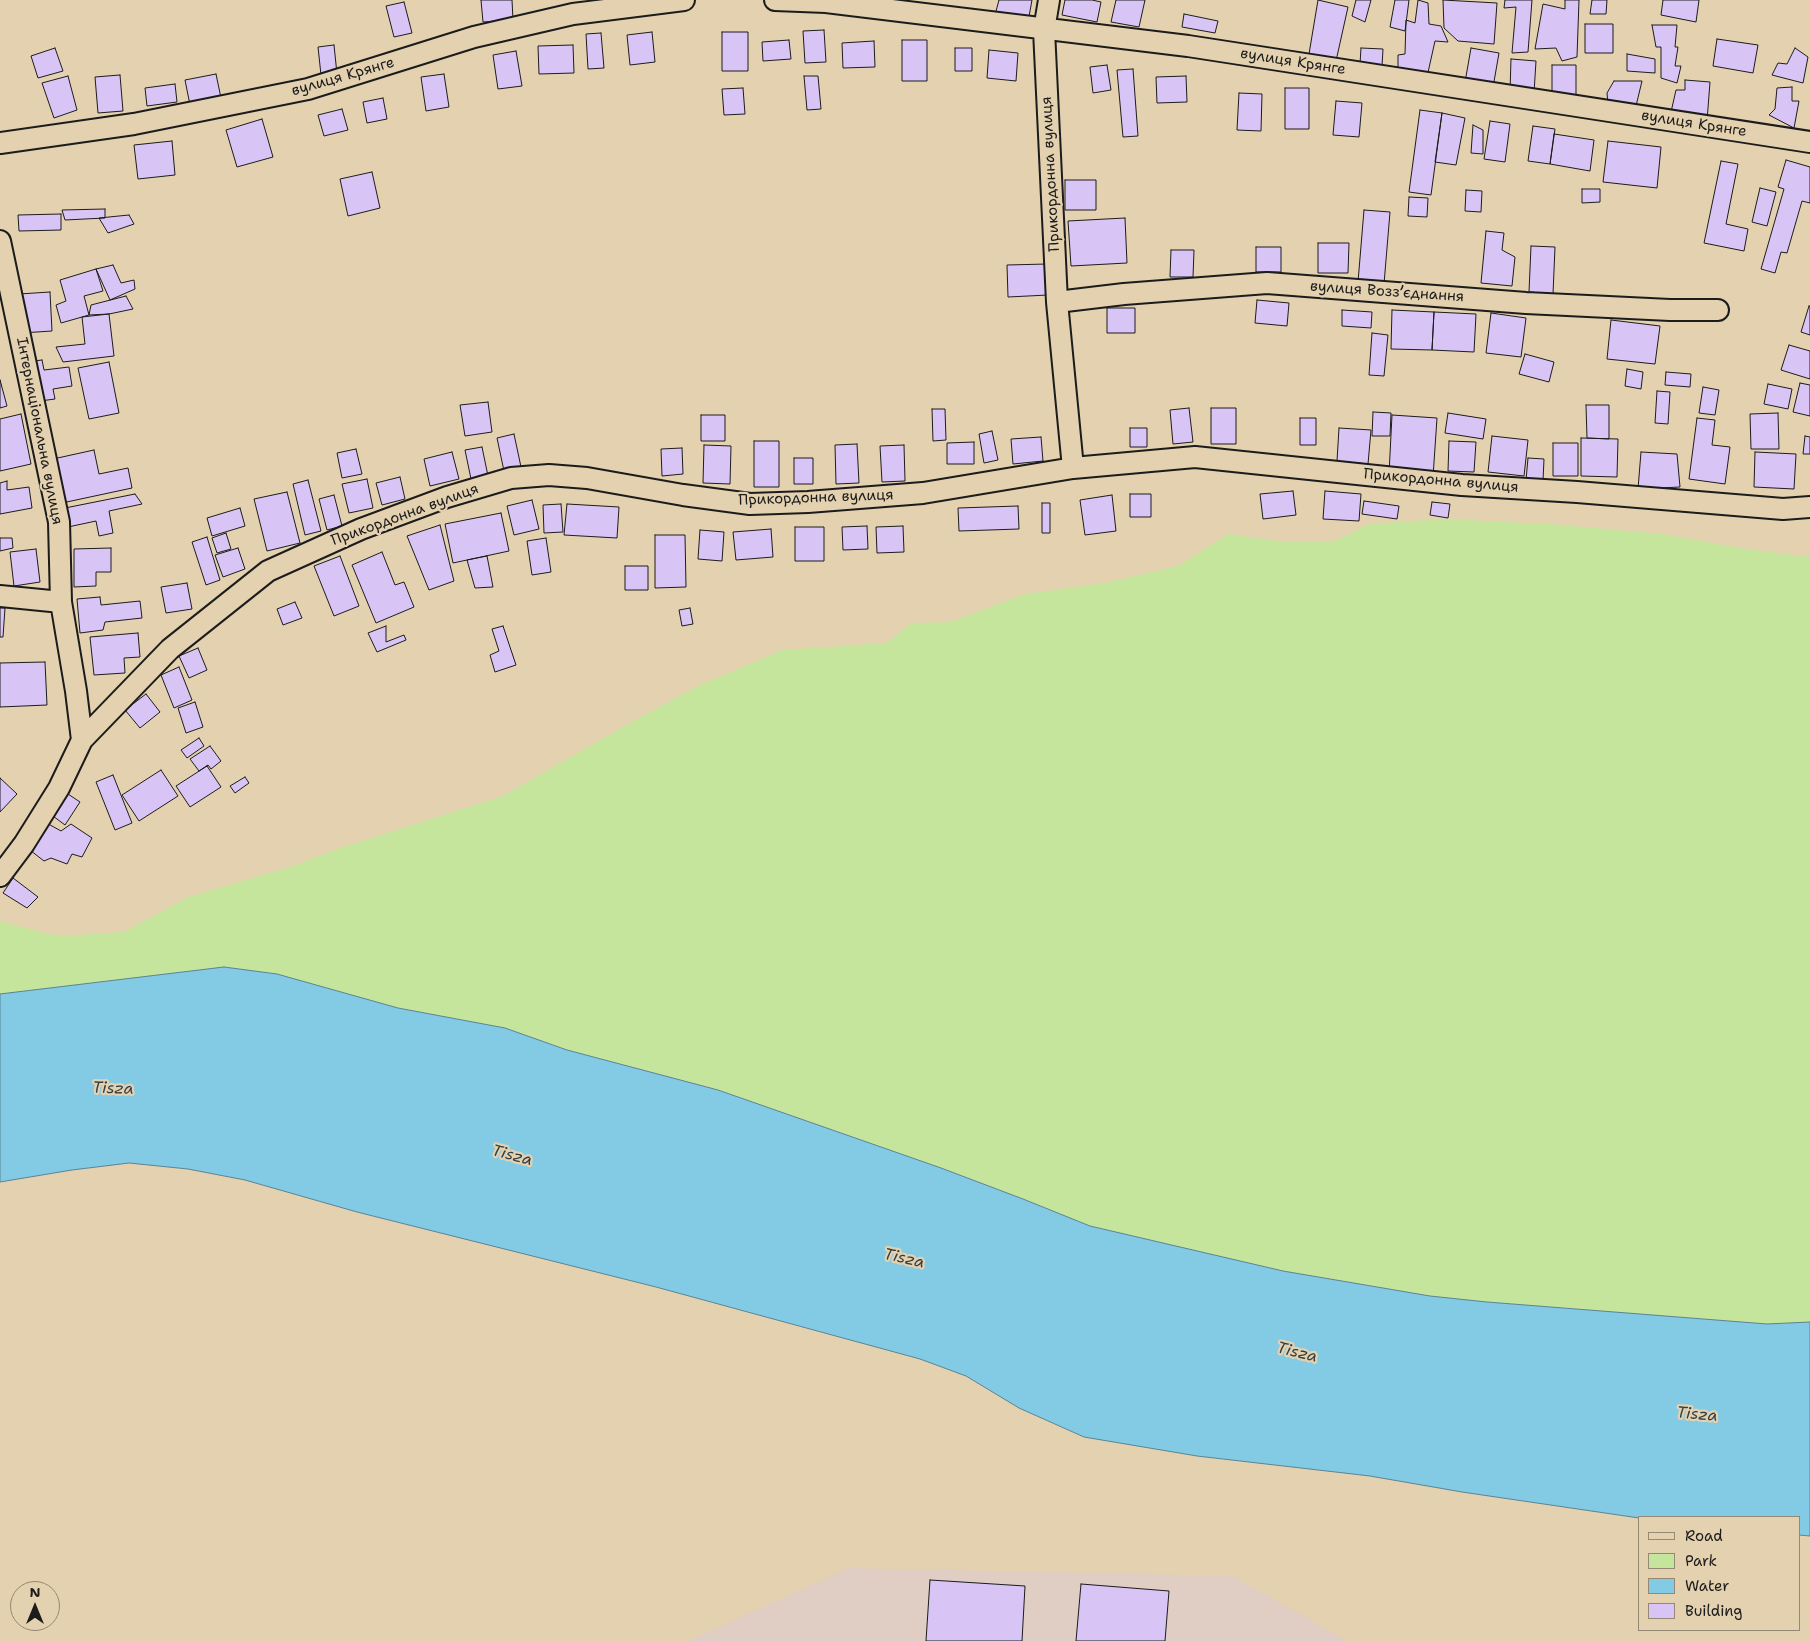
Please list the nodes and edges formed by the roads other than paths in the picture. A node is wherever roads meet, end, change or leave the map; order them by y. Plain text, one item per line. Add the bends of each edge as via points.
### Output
1 (684, 0) edge
2 (775, 0) edge
3 (1049, 0) edge
4 (1044, 30) junction
5 (1810, 142) edge
6 (0, 143) edge
7 (0, 241) edge
8 (1057, 302) junction
9 (1718, 310) dead end
10 (1074, 468) junction
11 (1810, 507) edge
12 (0, 596) edge
13 (61, 602) junction
14 (82, 740) junction
15 (0, 876) edge

1 - 6 street, вулиця Крянге via 573,14 483,35 308,89 134,124
2 - 4 street, вулиця Крянге via 826,2
3 - 4 street, Прикордонна вулиця
4 - 5 street, вулиця Крянге via 1188,46
4 - 8 street, Прикордонна вулиця
7 - 13 street, Інтернаціональна вулиця via 59,522
8 - 9 street, вулиця Воззʼєднання via 1267,283 1526,303
8 - 10 street, Прикордонна вулиця
10 - 11 street, Прикордонна вулиця via 1195,457 1462,485 1783,509
10 - 14 street, Прикордонна вулиця via 923,493 750,504 587,478 549,475 512,478 447,497 361,529 268,571 170,649
12 - 13 street
13 - 14 street, Інтернаціональна вулиця
14 - 15 street, Прикордонна вулиця via 59,788

